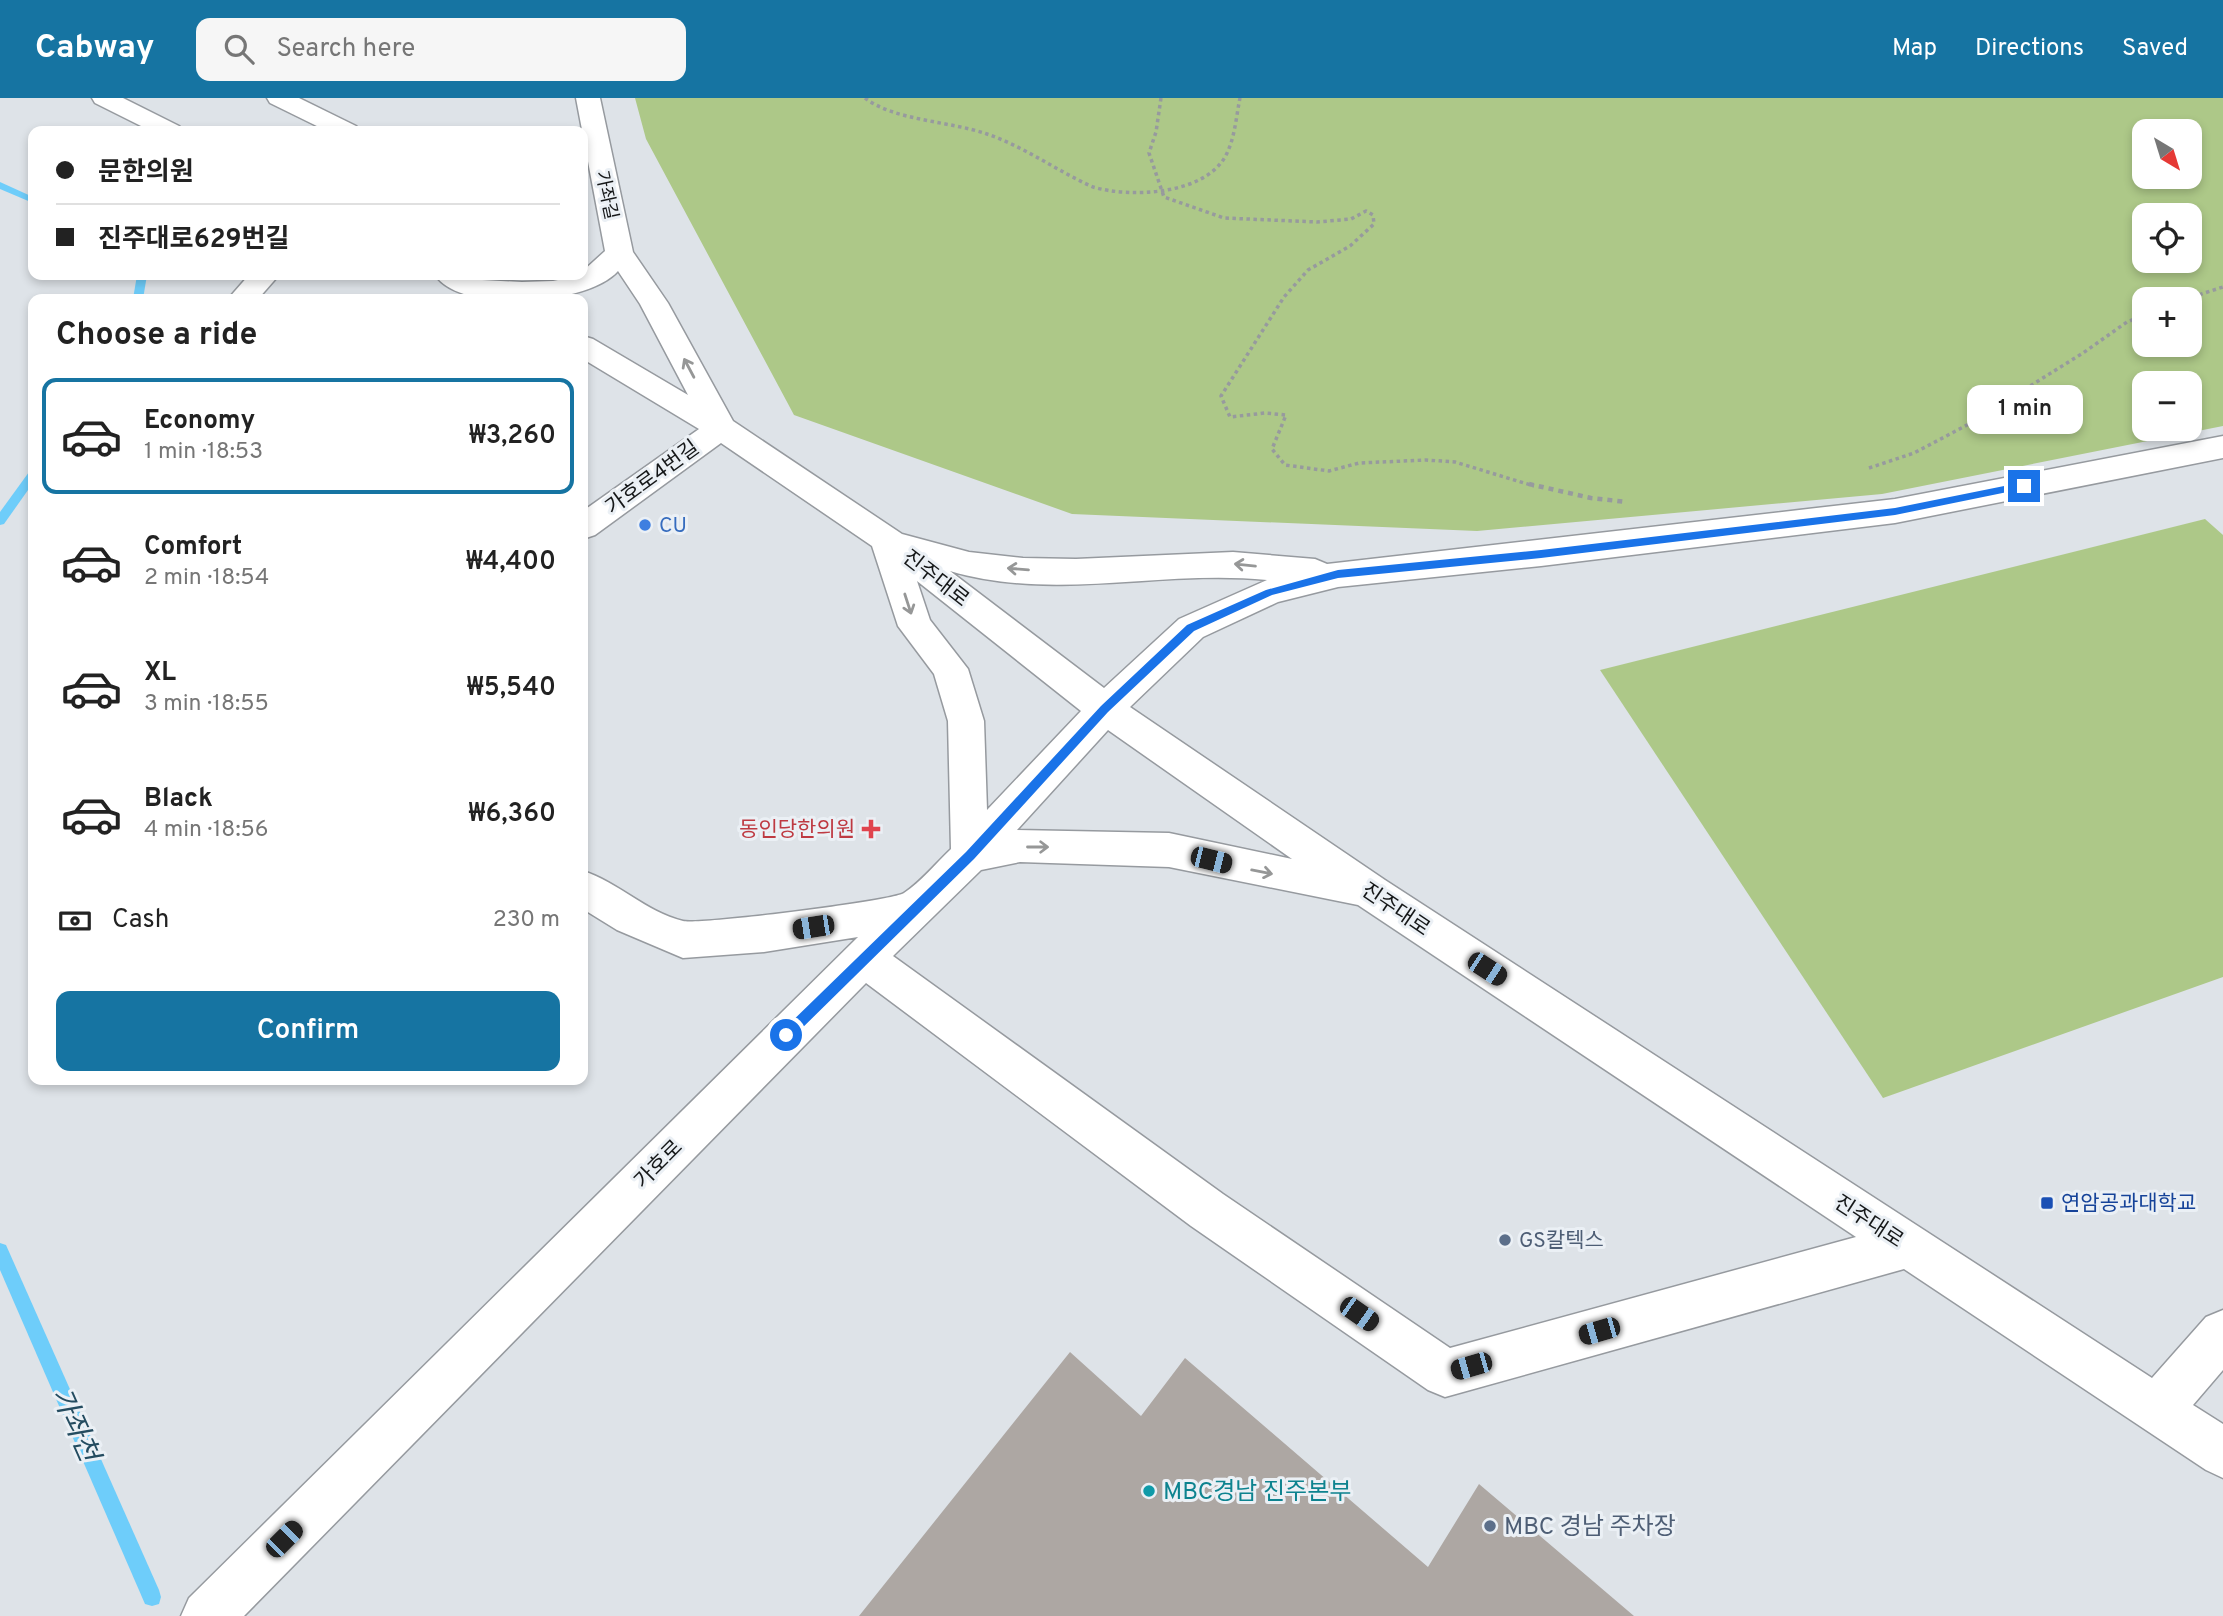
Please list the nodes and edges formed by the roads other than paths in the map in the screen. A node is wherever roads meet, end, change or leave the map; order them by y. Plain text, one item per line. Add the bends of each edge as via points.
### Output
1 (104, 98) edge
2 (279, 98) edge
3 (588, 98) edge
4 (160, 126) edge
5 (338, 126) edge
6 (591, 154) edge
7 (619, 251) junction
8 (588, 278) edge
9 (260, 280) edge
10 (459, 280) edge
11 (584, 280) edge
12 (247, 294) edge
13 (486, 294) edge
14 (588, 349) edge
15 (721, 428) junction
16 (2223, 447) edge
17 (588, 523) edge
18 (887, 539) junction
19 (1338, 574) junction
20 (1105, 709) junction
21 (970, 855) junction
22 (588, 891) edge
23 (1371, 892) junction
24 (910, 911) junction
25 (864, 958) junction
26 (1906, 1246) junction
27 (2223, 1334) edge
28 (2157, 1409) junction
29 (2223, 1453) edge
30 (207, 1616) edge

1 - 4 street
2 - 5 street
3 - 6 street, 가좌길
6 - 7 street, 가좌길
7 - 8 street
15 -> 7 street via 654,303
9 - 12 street
10 - 13 street
11 - 13 street via 534,292
14 - 15 street, 진주대로
15 - 17 street, 가호로4번길
15 - 18 street, 진주대로
16 - 19 street via 1895,511
19 -> 18 street via 1233,564 1076,572 1023,570 969,564
18 - 20 street, 진주대로
18 -> 21 street via 915,626 950,669 965,720
19 - 20 street, 가호로 via 1269,592 1191,628
20 - 21 street, 가호로
20 - 23 street, 진주대로
21 -> 23 street via 1020,846 1168,850
21 - 24 street, 가호로
22 - 24 street via 631,918 683,940 764,934
23 - 26 street, 진주대로
24 - 25 street, 가호로
25 - 26 street via 1207,1210 1445,1373
25 - 30 street, 가호로
26 - 28 street, 진주대로
27 - 28 street
28 - 29 street, 진주대로

